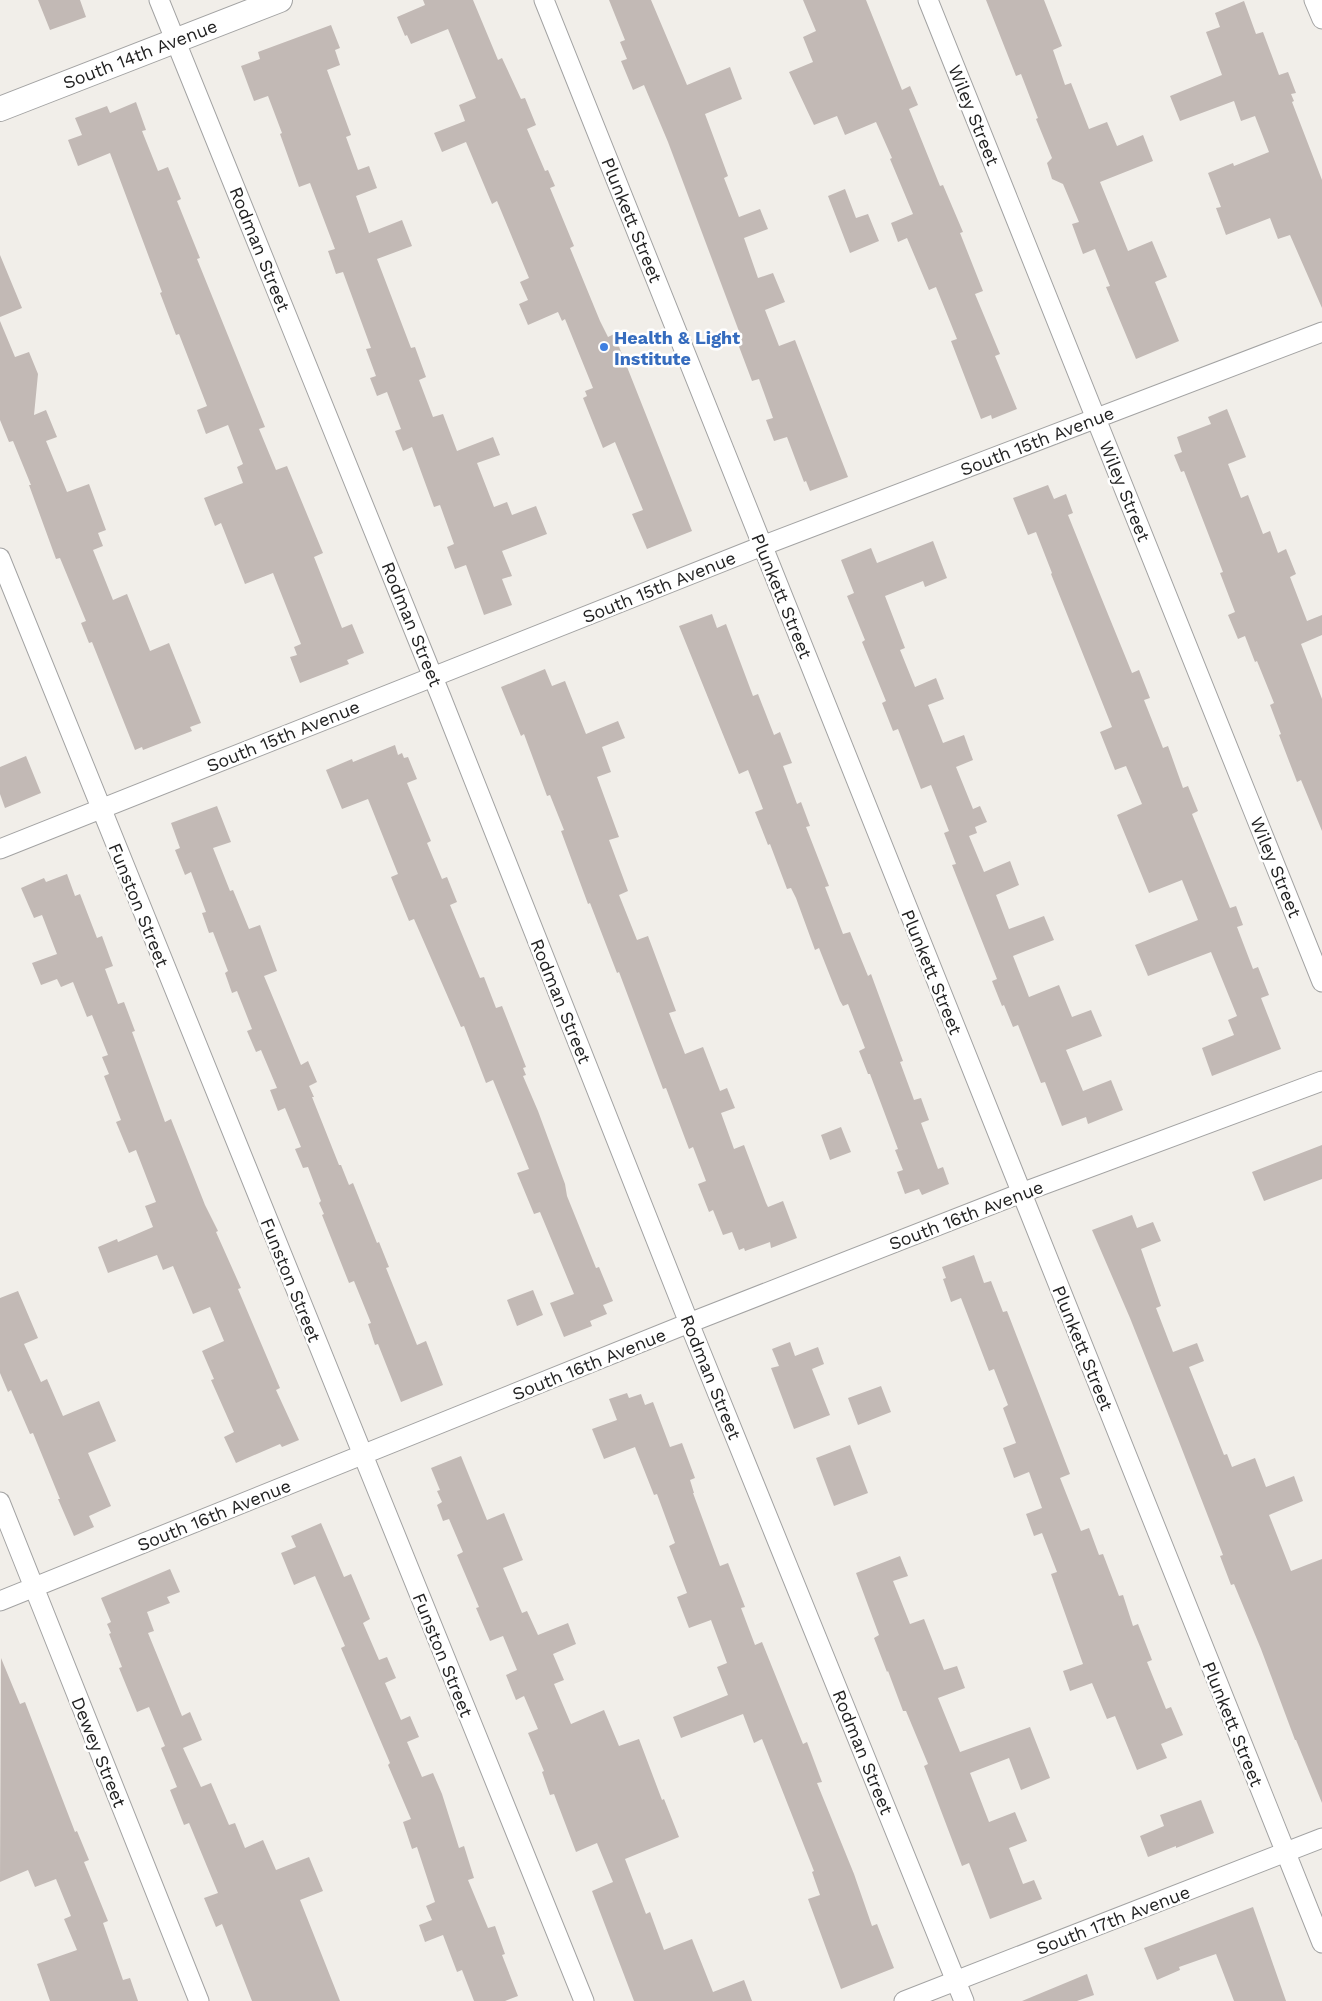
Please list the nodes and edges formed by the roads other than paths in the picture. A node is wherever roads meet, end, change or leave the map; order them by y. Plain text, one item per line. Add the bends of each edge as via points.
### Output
1 (159, 0) edge
2 (280, 0) edge
3 (544, 0) edge
4 (928, 0) edge
5 (1314, 0) edge
6 (1322, 20) edge
7 (176, 40) junction
8 (0, 109) edge
9 (1322, 332) edge
10 (1096, 419) junction
11 (762, 546) junction
12 (0, 558) edge
13 (433, 676) junction
14 (100, 809) junction
15 (0, 849) edge
16 (1322, 982) edge
17 (1322, 1081) edge
18 (1021, 1193) junction
19 (689, 1323) junction
20 (362, 1455) junction
21 (0, 1502) edge
22 (34, 1587) junction
23 (0, 1601) edge
24 (1322, 1838) edge
25 (1285, 1853) junction
26 (1322, 1943) edge
27 (956, 1981) junction
28 (199, 2001) edge
29 (584, 2001) edge
30 (904, 2001) edge
31 (964, 2001) edge

1 - 7 street, Rodman Street
2 - 7 street, South 14th Avenue
3 - 11 street, Plunkett Street
4 - 10 street, Wiley Street
5 - 6 street
7 - 8 street, South 14th Avenue
7 - 13 street, Rodman Street
9 - 10 street, South 15th Avenue
10 - 11 street, South 15th Avenue
10 - 16 street, Wiley Street
11 - 13 street, South 15th Avenue
11 - 18 street, Plunkett Street
12 - 14 street, Funston Street
13 - 14 street, South 15th Avenue
13 - 19 street, Rodman Street
14 - 15 street, South 15th Avenue
14 - 20 street, Funston Street
17 - 18 street, South 16th Avenue
18 - 19 street, South 16th Avenue
18 - 25 street, Plunkett Street
19 - 20 street, South 16th Avenue
19 - 27 street, Rodman Street
20 - 22 street, South 16th Avenue
20 - 29 street, Funston Street
21 - 22 street, Dewey Street
22 - 23 street, South 16th Avenue
22 - 28 street, Dewey Street
24 - 25 street, South 17th Avenue
25 - 26 street, Plunkett Street
25 - 27 street, South 17th Avenue
27 - 30 street, South 17th Avenue
27 - 31 street, Rodman Street

